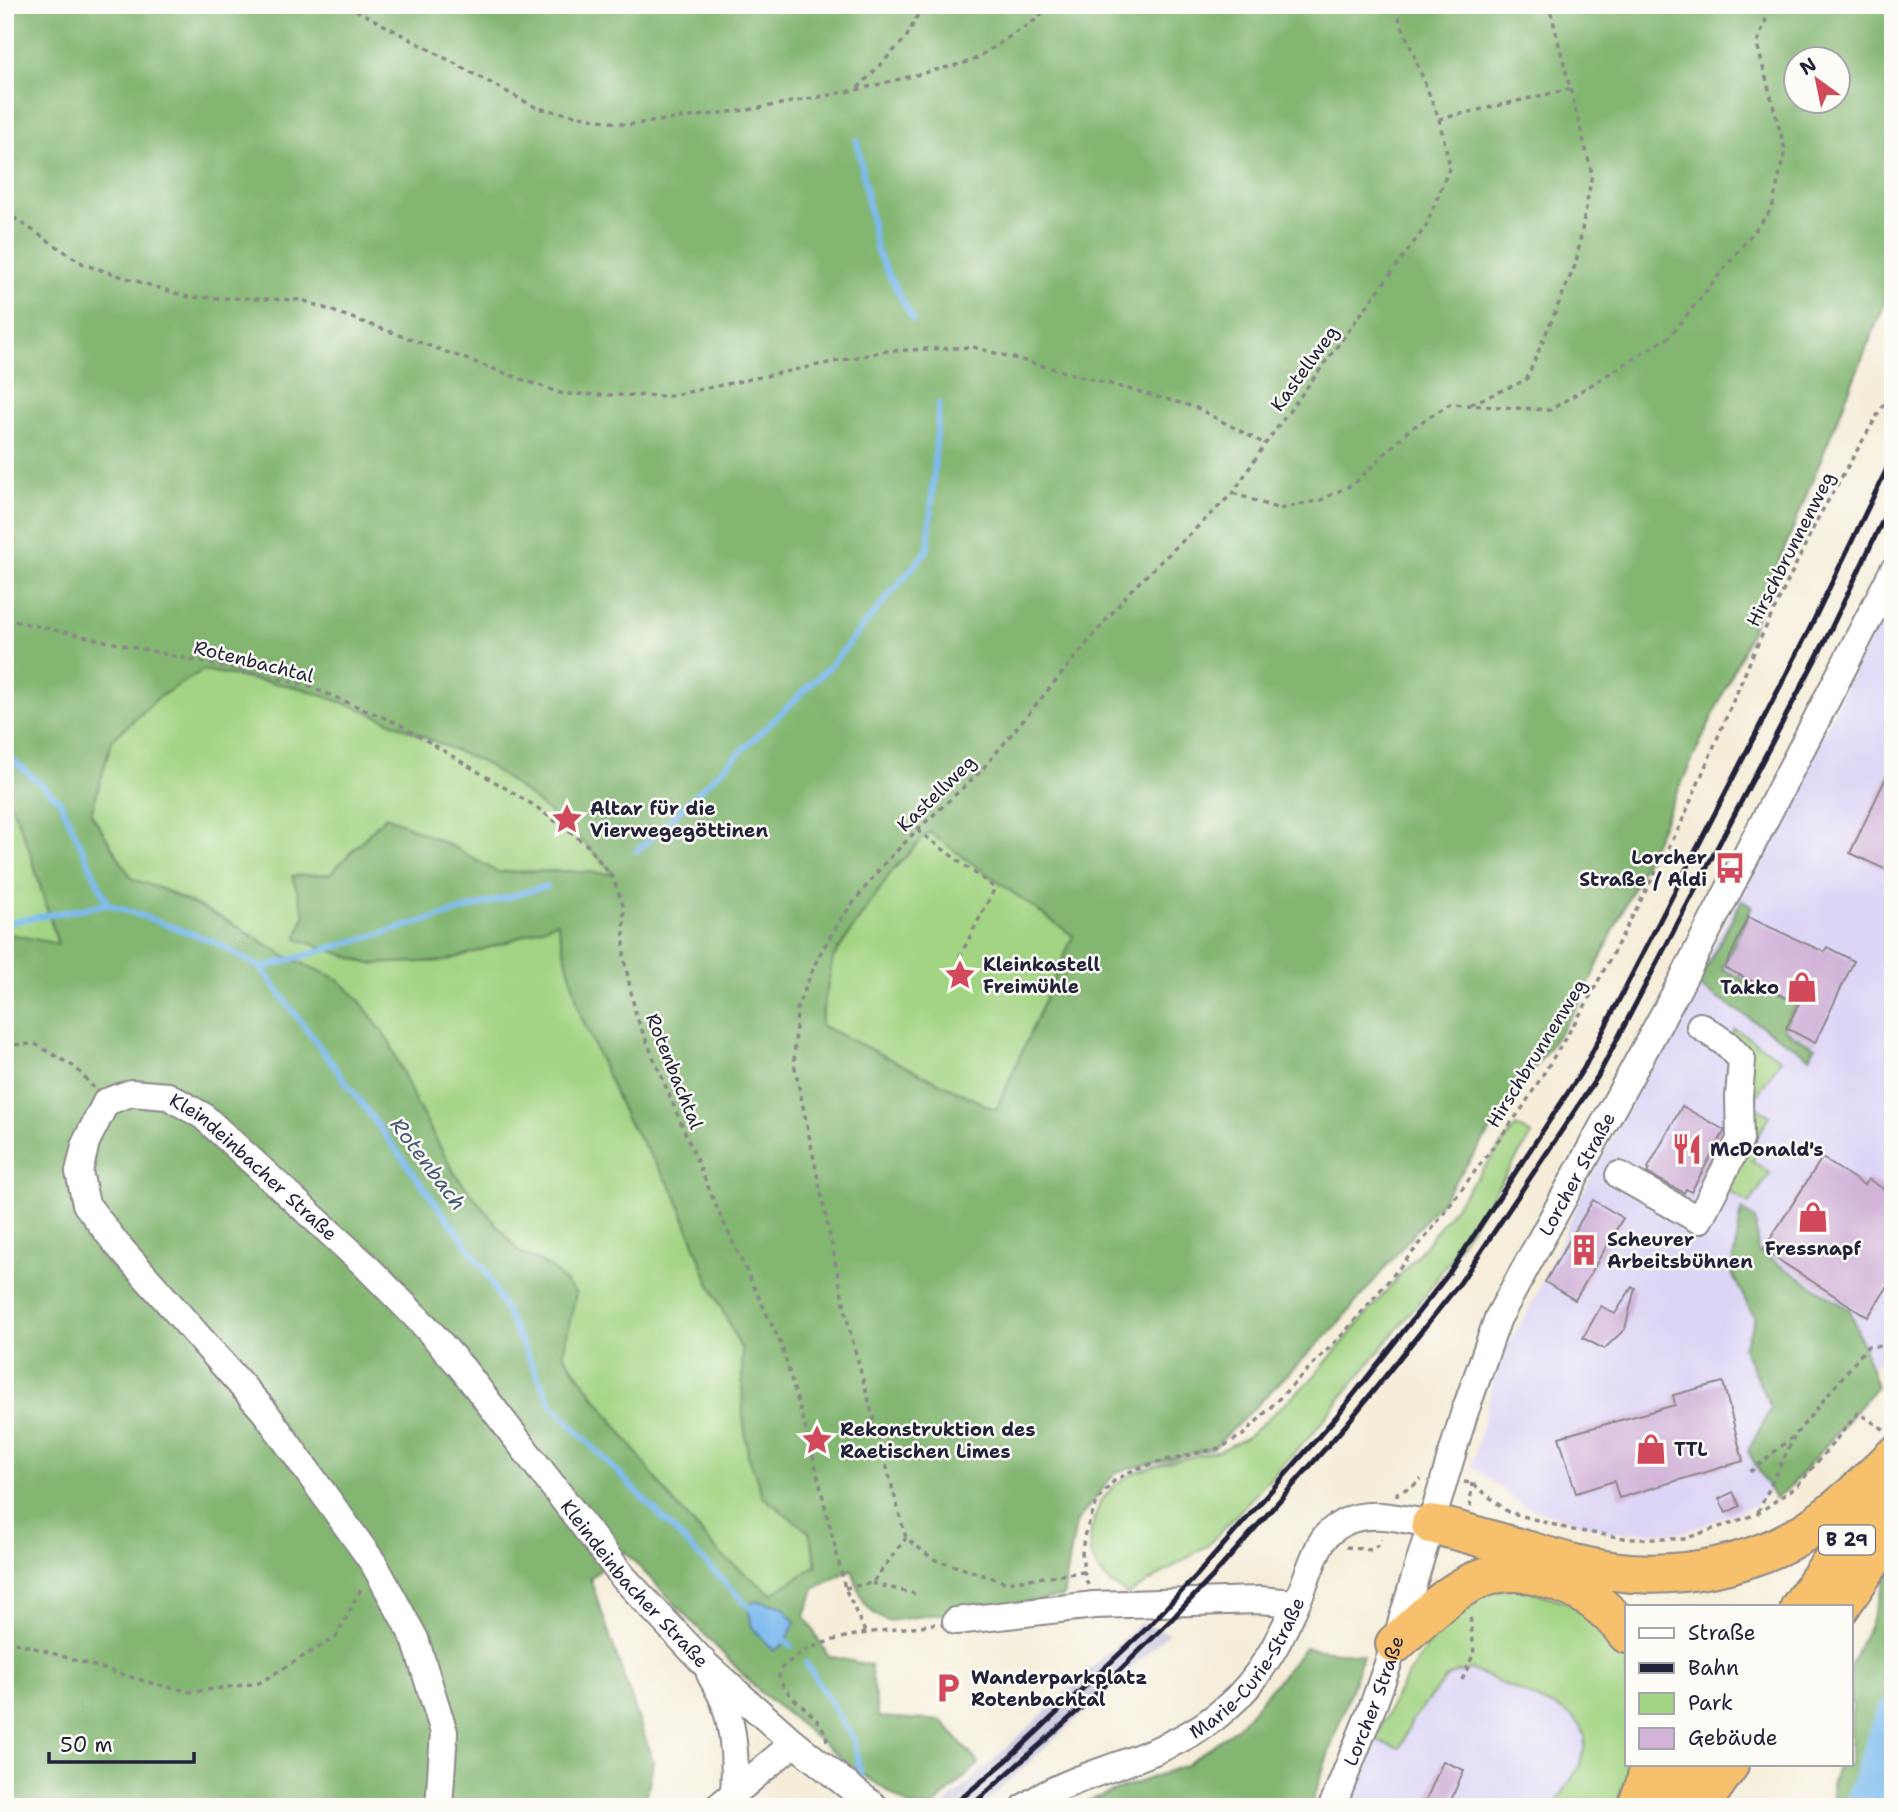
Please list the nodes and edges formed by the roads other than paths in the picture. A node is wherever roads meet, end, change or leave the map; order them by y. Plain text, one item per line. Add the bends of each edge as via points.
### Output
1 (1893, 570) edge
2 (1700, 1026) dead end
3 (1619, 1175) dead end
4 (1893, 1457) edge
5 (1893, 1472) edge
6 (1431, 1524) junction
7 (1893, 1529) edge
8 (1517, 1572) junction
9 (1296, 1603) junction
10 (1801, 1605) edge
11 (1841, 1605) edge
12 (956, 1621) road end
13 (1625, 1631) edge
14 (1395, 1644) junction
15 (706, 1665) junction
16 (804, 1751) junction
17 (1649, 1766) edge
18 (1687, 1766) edge
19 (1728, 1766) edge
20 (726, 1800) edge
21 (439, 1807) edge
22 (875, 1807) edge
23 (1025, 1807) edge
24 (1332, 1807) edge
25 (1637, 1807) edge
26 (1658, 1807) edge
27 (1699, 1807) edge

1 - 6 street, Lorcher Straße via 1677,990 1498,1318
2 - 3 street via 1742,1060 1740,1140 1699,1220
4 - 6 highway via 1808,1530 1764,1552 1709,1568 1662,1573 1612,1571
5 - 10 highway, B 29
6 - 8 highway via 1451,1548
6 - 9 street, Marie-Curie-Straße via 1364,1517 1338,1526 1323,1540
6 - 14 street, Lorcher Straße
7 - 11 highway, B 29
8 - 13 highway via 1564,1584 1589,1597
8 - 14 highway via 1494,1574 1451,1595
9 - 12 street via 1094,1605
9 - 23 street, Marie-Curie-Straße via 1254,1681 1211,1721 1158,1750 1061,1786
14 - 24 street, Lorcher Straße
15 - 16 street, Kleindeinbacher Straße
15 - 20 street via 733,1733 736,1761
15 - 21 street, Kleindeinbacher Straße via 623,1577 462,1368 363,1263 204,1116 168,1096 131,1093 106,1102 86,1142 79,1172 86,1204 265,1412 374,1564 415,1639 444,1732
16 - 20 street
16 - 22 street, Kleindeinbacher Straße
17 - 25 highway
18 - 26 highway
19 - 27 highway

